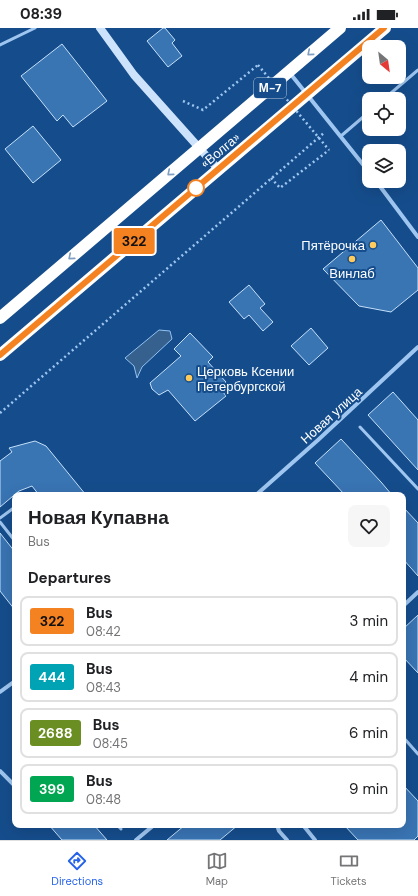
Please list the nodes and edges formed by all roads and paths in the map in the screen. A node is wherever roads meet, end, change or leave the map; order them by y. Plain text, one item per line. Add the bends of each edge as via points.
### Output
1 (35, 28) edge
2 (100, 28) edge
3 (340, 28) edge
4 (384, 28) edge
5 (0, 45) edge
6 (418, 70) edge
7 (289, 72) junction
8 (392, 92) edge
9 (307, 94) junction
10 (184, 101) dead end
11 (362, 118) edge
12 (325, 131) dead end
13 (341, 136) junction
14 (199, 147) junction
15 (362, 163) edge
16 (218, 169) junction
17 (271, 178) junction
18 (381, 188) edge
19 (418, 237) edge
20 (0, 318) edge
21 (418, 347) edge
22 (0, 355) edge
23 (0, 413) edge
24 (360, 426) dead end
25 (418, 489) edge
26 (259, 492) edge
27 (12, 509) edge
28 (0, 518) edge
29 (0, 522) edge
30 (12, 537) edge
31 (418, 592) edge
32 (406, 603) edge
33 (12, 683) edge
34 (0, 692) edge
35 (406, 740) edge
36 (418, 754) edge
37 (0, 771) edge
38 (12, 783) edge
39 (150, 828) edge
40 (278, 828) edge
41 (305, 828) edge
42 (136, 840) edge
43 (287, 840) edge
44 (315, 840) edge

1 - 5 lane
2 - 14 street via 134,75
3 -> 7 highway, «Волга» / М-7
4 - 9 highway, «Волга» / М-7
6 - 8 lane
7 - 9 street
7 - 14 highway, «Волга» / М-7
9 - 13 street
9 - 16 highway, «Волга» / М-7
10 - 17 path, bridge via 203,110 258,65 329,150 280,188
11 - 13 lane
12 - 17 path
13 - 15 street
14 - 16 street
14 -> 20 highway, «Волга» / М-7
16 - 22 highway, «Волга» / М-7
17 - 23 path
18 - 19 street
21 - 26 street, Новая улица
24 - 25 lane
27 - 28 lane
29 - 30 lane
31 - 32 street
33 - 34 street
35 - 36 lane
37 - 38 street
39 - 42 street
40 - 43 street
41 - 44 street

